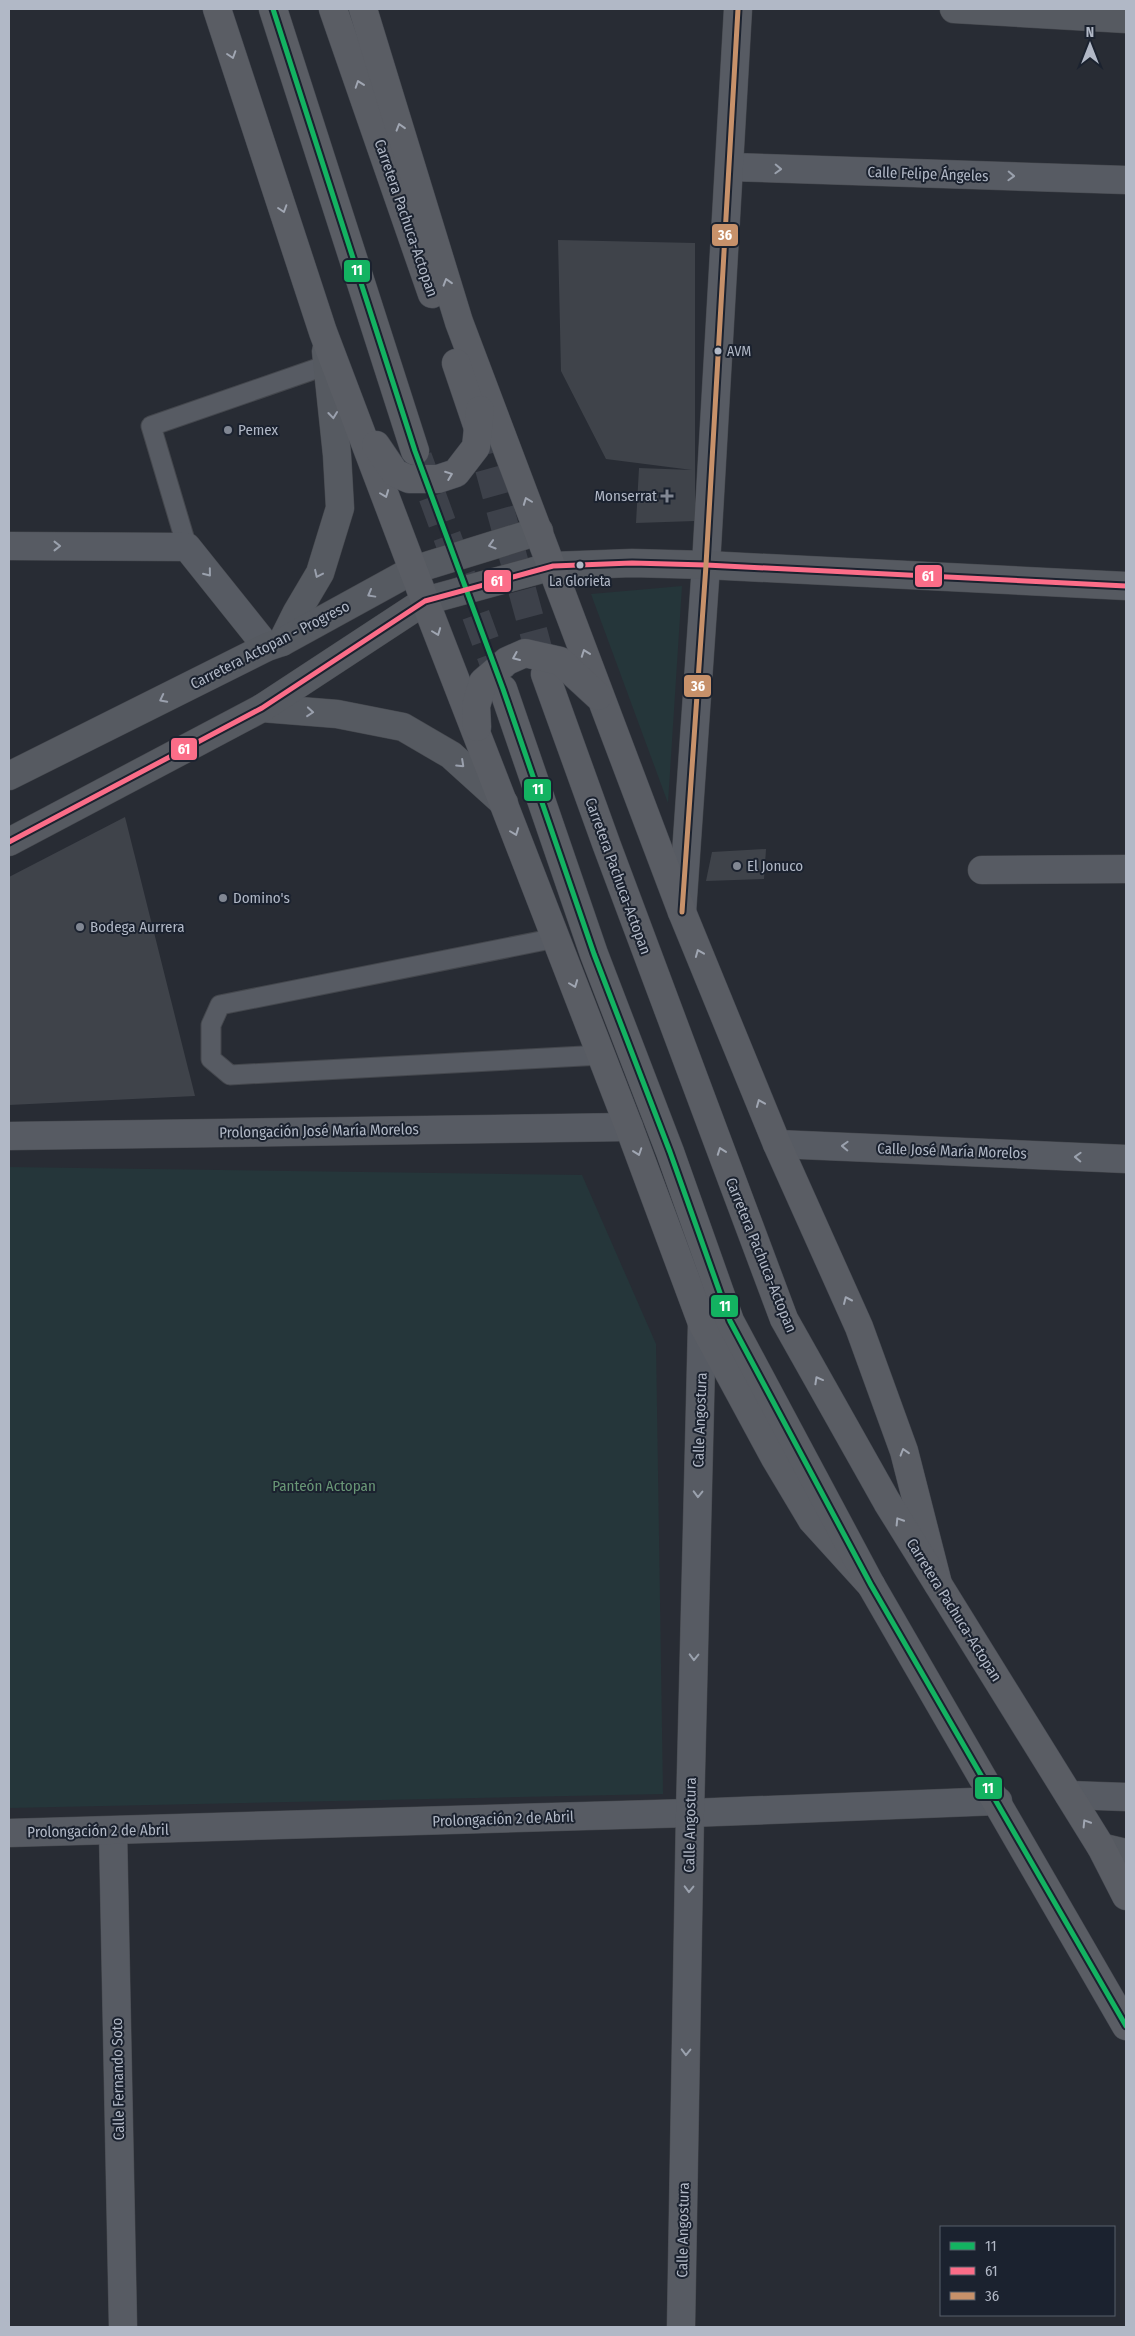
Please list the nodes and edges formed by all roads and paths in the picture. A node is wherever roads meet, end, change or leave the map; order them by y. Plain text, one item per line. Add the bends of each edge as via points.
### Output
1 (217, 9) edge
2 (273, 9) edge
3 (334, 9) edge
4 (364, 9) edge
5 (738, 9) edge
6 (954, 9) edge
7 (1126, 19) edge
8 (730, 167) junction
9 (1126, 180) edge
10 (323, 332) junction
11 (475, 363) junction
12 (327, 365) junction
13 (351, 406) junction
14 (478, 428) tunnel mouth
15 (416, 451) tunnel mouth
16 (539, 531) junction
17 (9, 546) edge
18 (187, 547) junction
19 (706, 565) junction
20 (553, 566) junction
21 (413, 570) junction
22 (1126, 586) edge
23 (425, 602) junction
24 (274, 645) junction
25 (545, 674) tunnel mouth
26 (502, 690) tunnel mouth
27 (601, 698) junction
28 (262, 708) junction
29 (478, 736) junction
30 (9, 776) edge
31 (504, 804) junction
32 (9, 842) edge
33 (1126, 869) edge
34 (982, 870) dead end
35 (682, 912) junction
36 (556, 938) junction
37 (602, 1055) junction
38 (629, 1127) junction
39 (9, 1136) edge
40 (777, 1144) junction
41 (1126, 1159) edge
42 (702, 1323) junction
43 (938, 1584) junction
44 (871, 1585) junction
45 (1069, 1795) junction
46 (1126, 1797) edge
47 (998, 1801) junction
48 (690, 1813) junction
49 (113, 1831) junction
50 (9, 1833) edge
51 (1113, 1850) edge
52 (1126, 1896) edge
53 (1126, 2026) edge
54 (123, 2327) edge
55 (681, 2327) edge

1 -> 10 main road
2 - 15 main road
14 -> 3 main road, Carretera Pachuca-Actopan
11 -> 4 main road via 459,322
5 - 8 street
6 - 7 main road
8 -> 9 street, Calle Felipe Ángeles
8 - 19 street
10 - 12 main road
10 - 13 main road
13 -> 11 main road via 395,473 409,479 438,479 456,473 476,447 480,417
16 -> 11 main road
12 - 18 lane via 152,426
12 -> 24 main road via 340,508 320,573
13 -> 21 main road
16 - 20 main road
16 -> 21 main road, Carretera Actopan - Progreso
17 -> 18 street
18 -> 24 street
19 - 20 main road
19 - 22 main road
19 - 35 street
20 - 23 main road
27 -> 20 main road
21 - 23 main road
21 -> 24 main road, Carretera Actopan - Progreso
23 - 28 main road
23 -> 29 main road
24 -> 30 main road, Carretera Actopan - Progreso
43 -> 25 main road, Carretera Pachuca-Actopan via 887,1502 784,1319
26 - 44 main road via 594,954 730,1321
27 -> 29 main road via 560,661 525,653 506,661 483,682 476,706
27 - 35 main road
28 -> 31 main road via 337,714 403,728 451,755
28 - 32 main road
29 - 31 main road
31 -> 36 main road
33 - 34 street
40 -> 35 main road
36 -> 37 main road
36 - 37 lane via 220,1005 211,1025 211,1059 230,1075
37 - 38 main road
38 - 39 street, Prolongación José María Morelos
38 -> 42 main road
41 -> 40 street, Calle José María Morelos
43 -> 40 main road via 904,1451 859,1327
42 - 44 main road via 812,1520
42 -> 48 street, Calle Angostura
43 - 45 main road, Carretera Pachuca-Actopan
44 - 47 main road
45 - 46 street
51 -> 45 main road, Carretera Pachuca-Actopan
47 - 48 street, Prolongación 2 de Abril
47 - 53 main road
48 - 49 street, Prolongación 2 de Abril
48 -> 55 street, Calle Angostura
49 - 50 street, Prolongación 2 de Abril
49 - 54 street, Calle Fernando Soto
51 - 52 main road, Carretera Pachuca-Actopan

